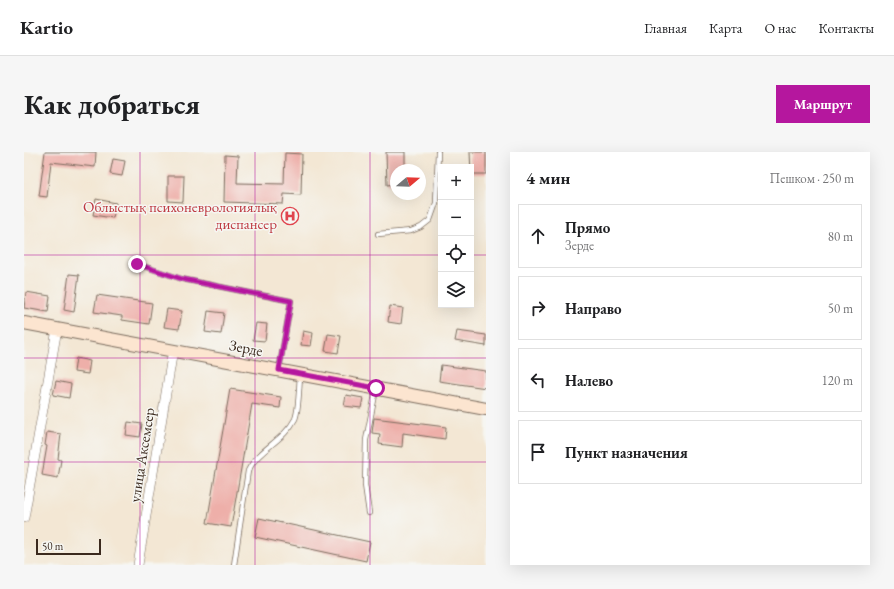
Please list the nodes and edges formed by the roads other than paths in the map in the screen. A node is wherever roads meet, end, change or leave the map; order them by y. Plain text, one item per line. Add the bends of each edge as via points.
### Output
1 (438, 152) edge
2 (378, 234) dead end
3 (137, 264) dead end
4 (24, 322) edge
5 (57, 329) junction
6 (173, 350) junction
7 (279, 370) junction
8 (301, 374) junction
9 (376, 388) junction
10 (486, 409) edge
11 (369, 513) dead end
12 (24, 518) edge
13 (138, 565) edge
14 (234, 565) edge

1 - 2 lane via 436,203 430,220 411,231
3 - 7 lane via 182,279 291,301
4 - 5 street, Зерде
5 - 6 street, Зерде
5 - 12 street
6 - 7 street, Зерде
6 - 13 street, улица Аксемсер
7 - 8 street, Зерде
8 - 9 street, Зерде
8 - 14 lane via 296,417 289,429 252,463 248,471
9 - 10 street, Зерде
9 - 11 lane via 366,440 365,485

